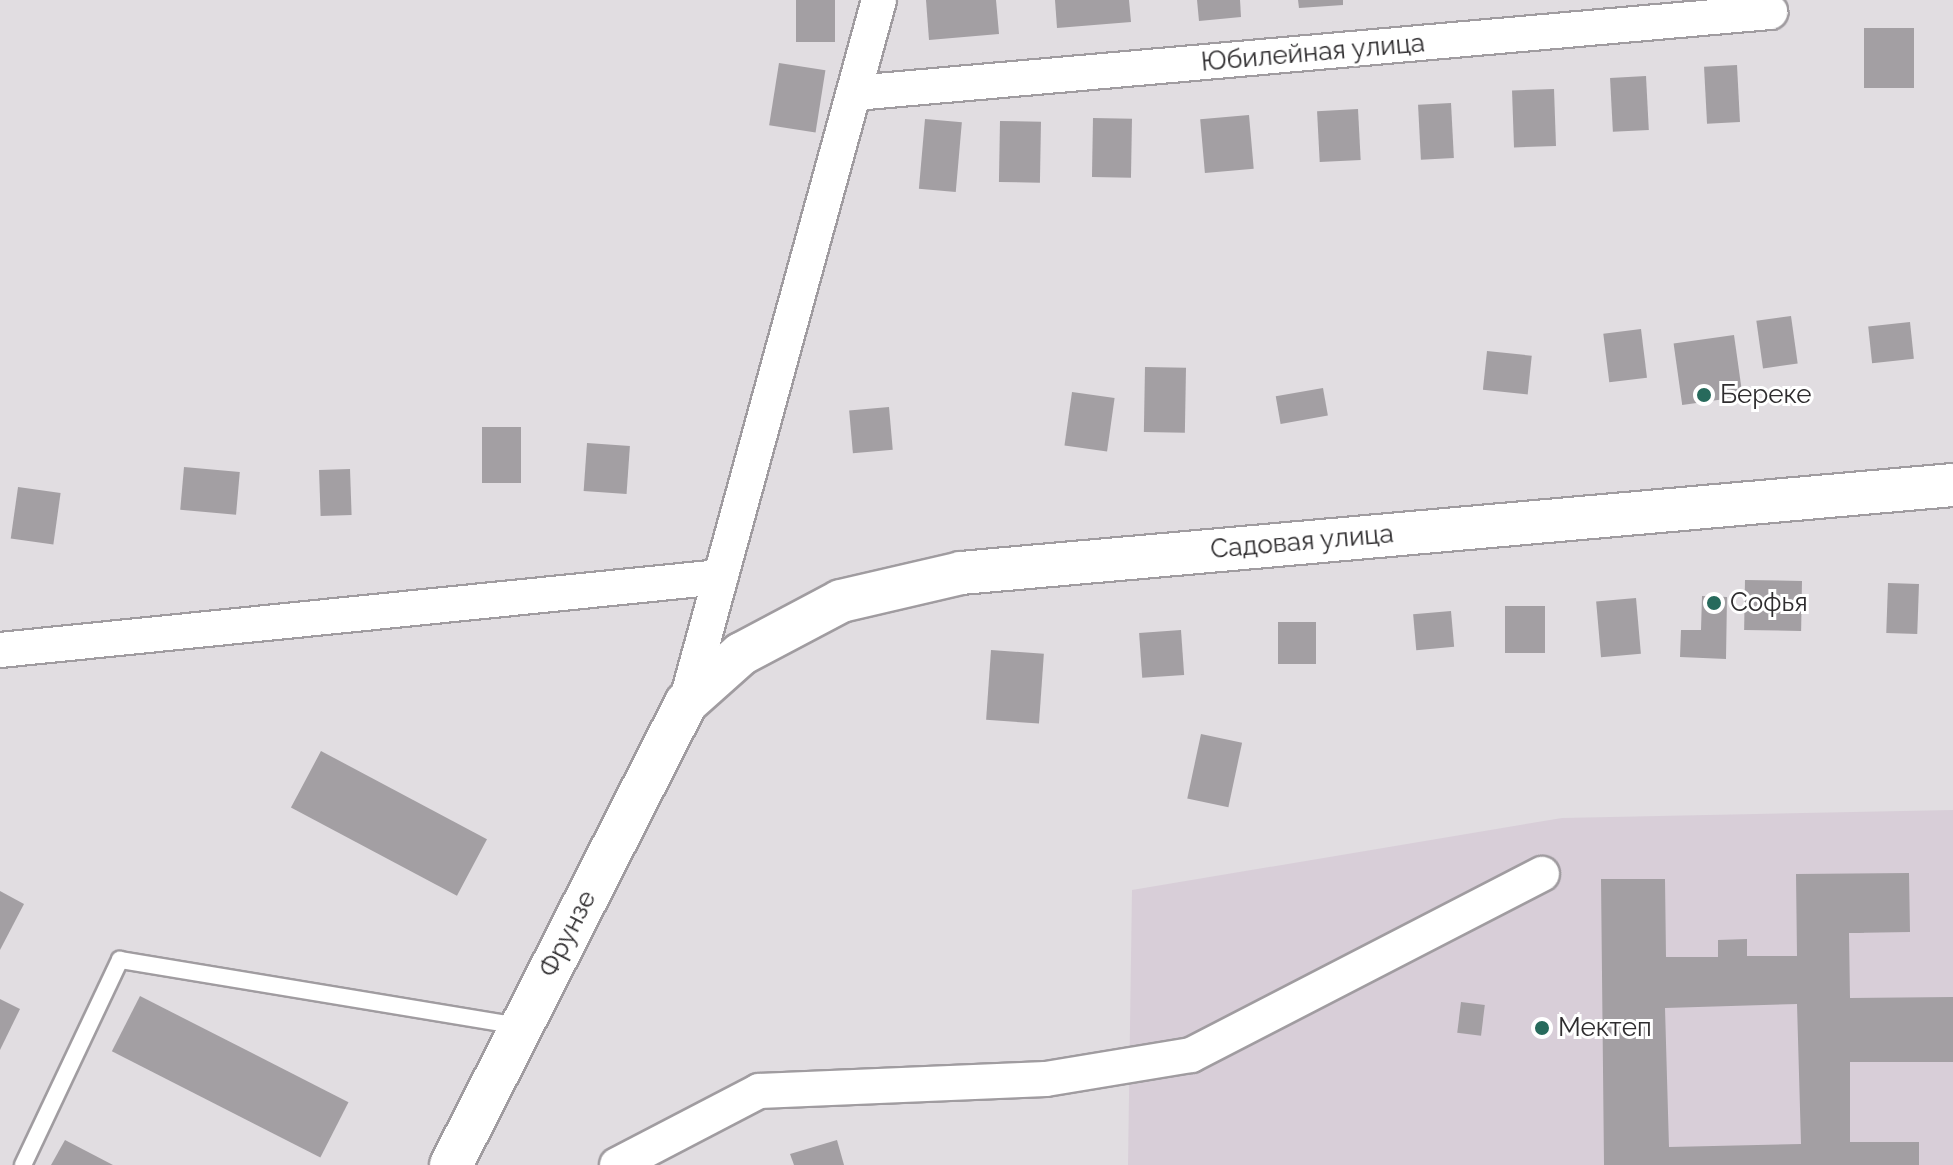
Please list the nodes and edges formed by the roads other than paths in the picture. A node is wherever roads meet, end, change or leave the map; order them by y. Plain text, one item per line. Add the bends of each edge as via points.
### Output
1 (879, 0) edge
2 (1770, 12) dead end
3 (855, 93) junction
4 (1953, 485) edge
5 (720, 577) junction
6 (0, 650) edge
7 (686, 703) junction
8 (1542, 874) dead end
9 (521, 1026) junction
10 (23, 1165) edge
11 (451, 1165) edge
12 (617, 1165) edge

1 - 3 street
2 - 3 street, Юбилейная улица
3 - 5 street
4 - 7 street, Садовая улица via 961,573 841,601 741,654
5 - 6 street
5 - 7 street
7 - 9 street, Фрунзе
8 - 12 street via 1191,1055 1046,1079 759,1091
9 - 10 lane via 120,960
9 - 11 street, Фрунзе

